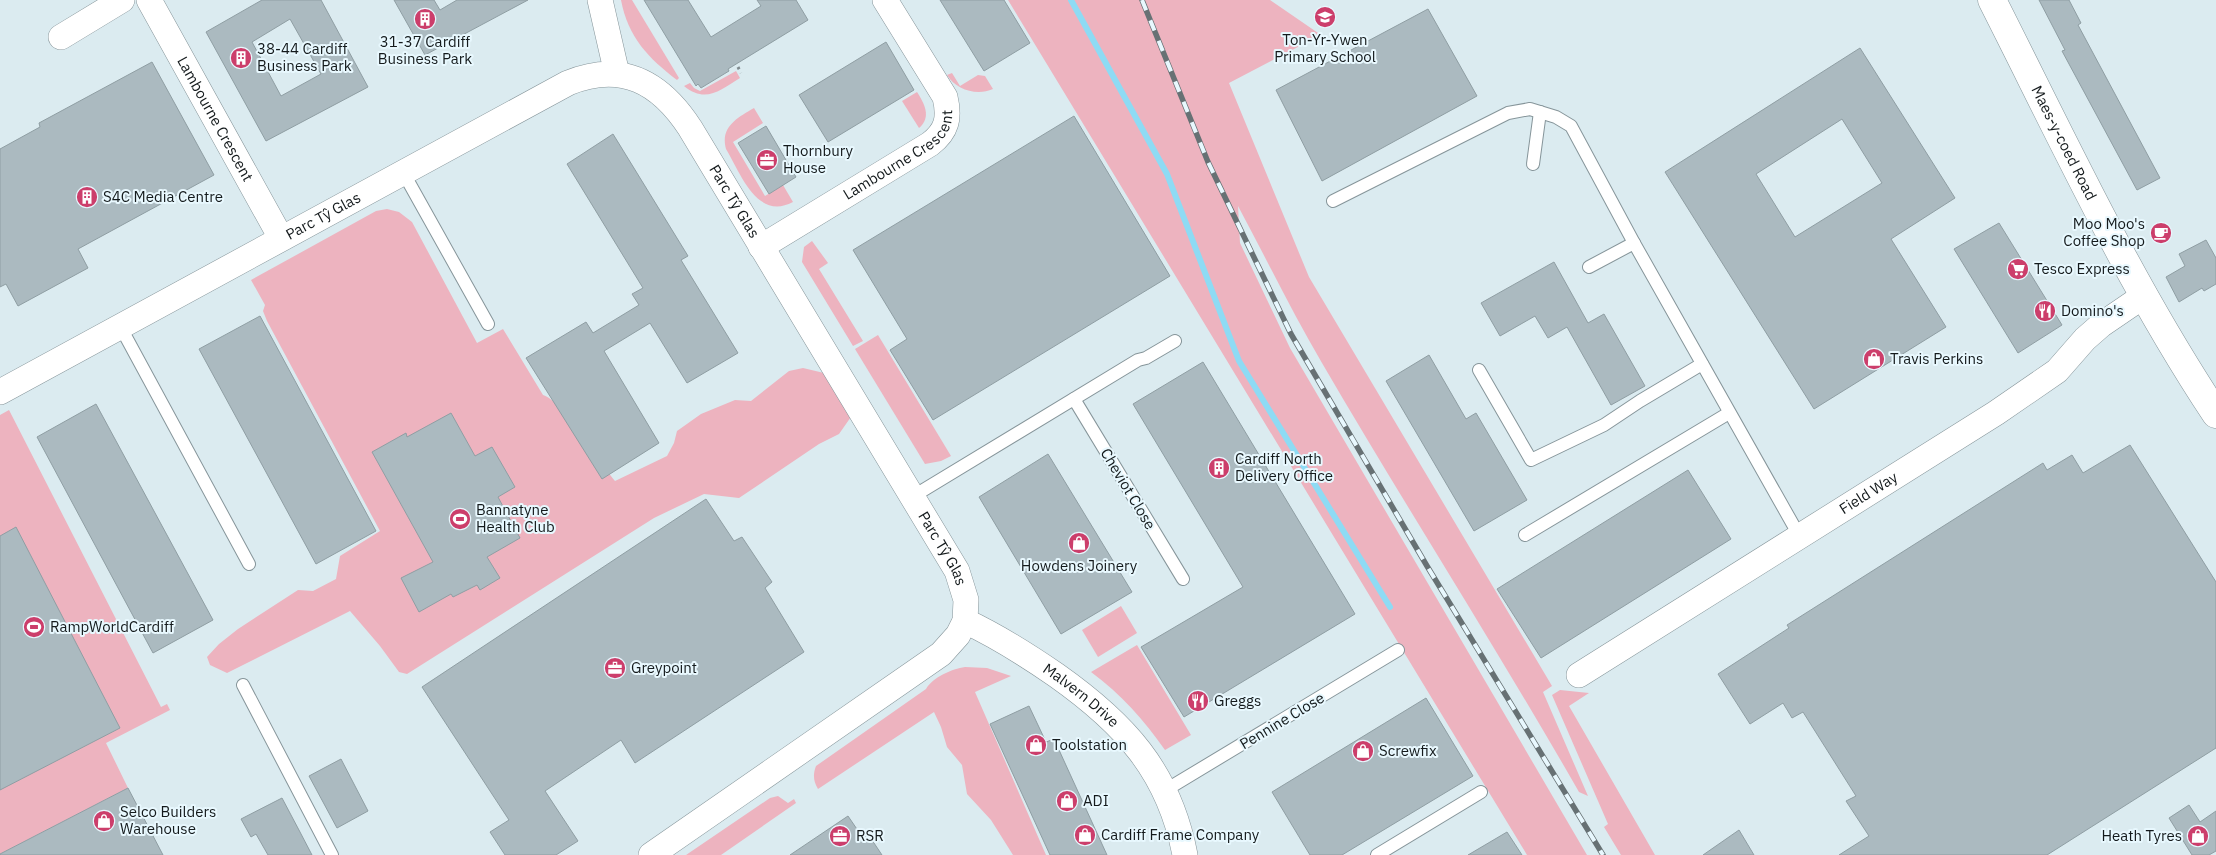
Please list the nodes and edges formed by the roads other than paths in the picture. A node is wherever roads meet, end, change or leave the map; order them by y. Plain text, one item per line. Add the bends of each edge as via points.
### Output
1 (122, 0) edge
2 (149, 0) edge
3 (600, 0) edge
4 (885, 0) edge
5 (1992, 0) edge
6 (61, 36) dead end
7 (617, 74) junction
8 (1540, 112) junction
9 (1533, 164) dead end
10 (403, 172) junction
11 (1333, 201) dead end
12 (281, 238) junction
13 (1634, 243) junction
14 (761, 247) junction
15 (1589, 266) dead end
16 (2145, 295) junction
17 (488, 324) dead end
18 (120, 326) junction
19 (1176, 341) dead end
20 (1702, 364) junction
21 (1479, 370) dead end
22 (0, 392) edge
23 (1074, 399) junction
24 (1729, 413) junction
25 (2216, 414) edge
26 (912, 496) junction
27 (1525, 535) dead end
28 (1800, 537) junction
29 (249, 564) dead end
30 (1183, 580) dead end
31 (965, 621) junction
32 (1398, 650) dead end
33 (1579, 674) dead end
34 (244, 685) dead end
35 (1164, 791) junction
36 (1481, 792) dead end
37 (332, 855) edge
38 (651, 855) edge
39 (1185, 855) edge
40 (1377, 855) edge

1 - 6 street
2 - 12 street, Lambourne Crescent
3 - 7 street
4 - 14 street, Lambourne Crescent via 945,97 948,110 946,126 930,144
5 - 16 street, Maes-y-coed Road via 2094,203
7 - 10 street, Parc Tŷ Glas via 594,75 568,83
7 - 14 street, Parc Tŷ Glas via 639,80 660,92 677,108
8 - 9 lane
8 - 11 lane via 1530,109 1508,113
8 - 13 lane via 1571,126
10 - 12 street, Parc Tŷ Glas
10 - 17 lane
12 - 18 street, Parc Tŷ Glas
13 - 15 lane
13 - 20 lane
14 - 26 street, Parc Tŷ Glas
16 - 25 street, Maes-y-coed Road
16 - 28 street, Field Way via 2100,325 2057,371 2025,394
18 - 22 street, Parc Tŷ Glas
18 - 29 lane
19 - 23 lane
20 - 21 lane via 1604,425 1531,460
20 - 24 lane
23 - 26 lane
23 - 30 lane, Cheviot Close
24 - 27 lane
24 - 28 lane
26 - 31 street, Parc Tŷ Glas via 957,572 966,600
28 - 33 street, Field Way
31 - 35 street, Malvern Drive via 1026,654 1107,714 1139,748
31 - 38 street via 950,646 931,662
32 - 35 lane, Pennine Close
34 - 37 lane
35 - 39 street, Malvern Drive via 1178,825
36 - 40 lane

